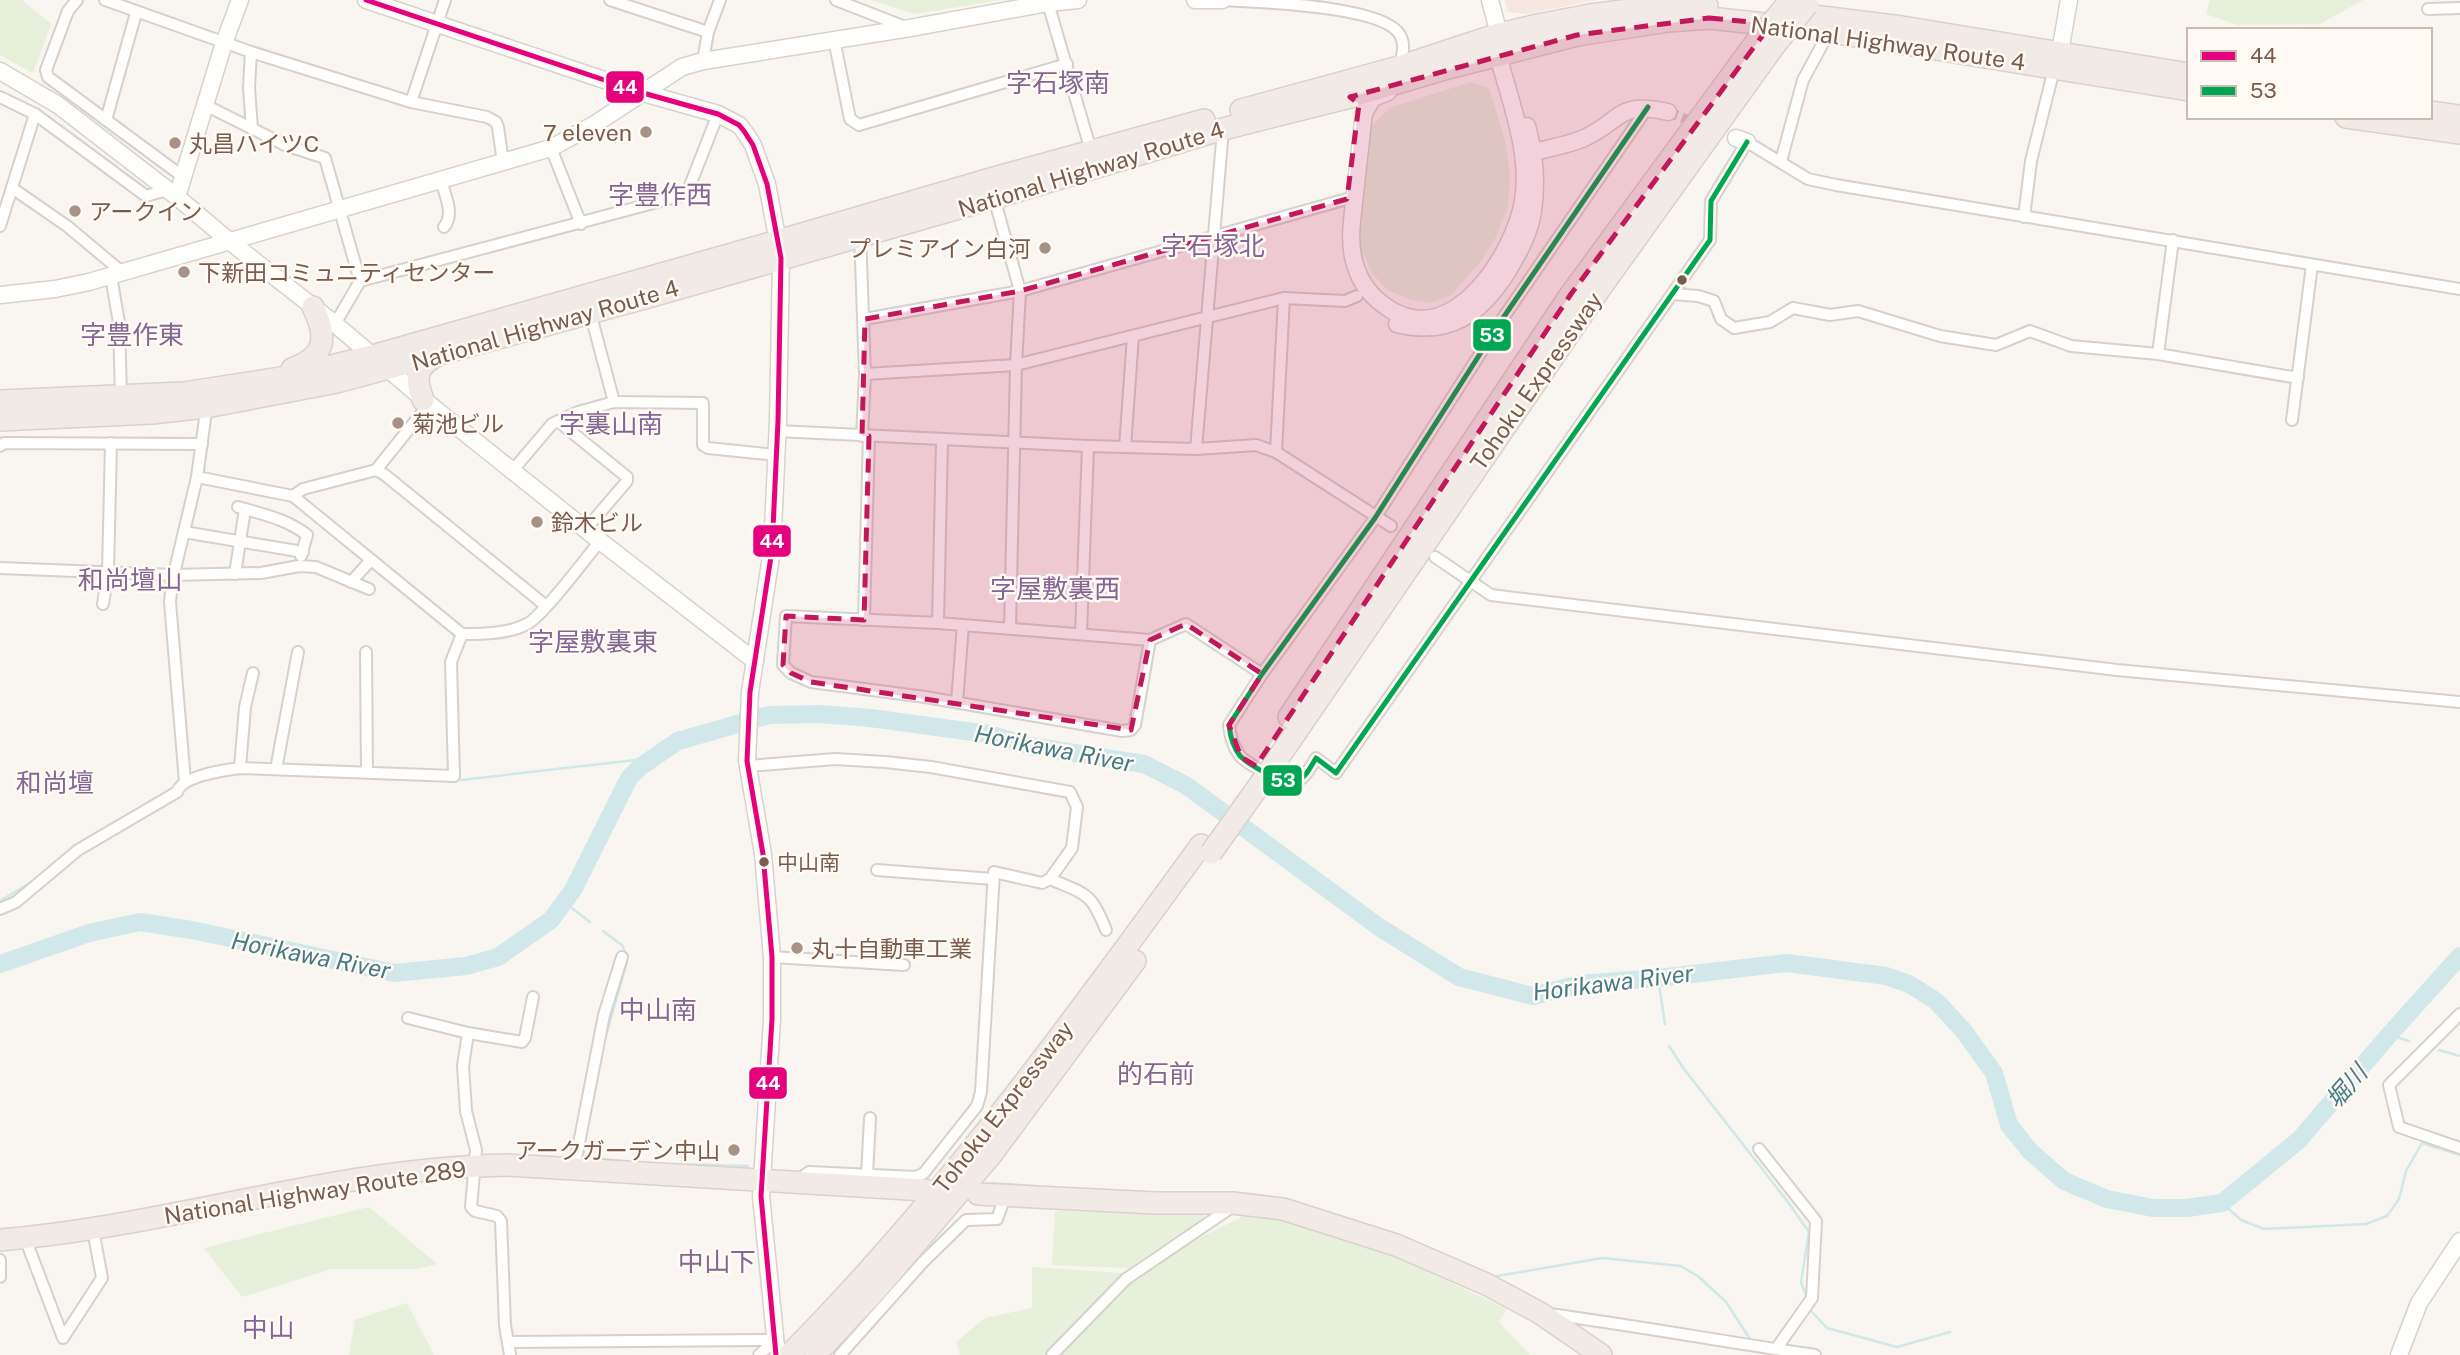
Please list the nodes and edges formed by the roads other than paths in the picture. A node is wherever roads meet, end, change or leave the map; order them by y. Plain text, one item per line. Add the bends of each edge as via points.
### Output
1 (77, 0) edge
2 (105, 0) edge
3 (240, 0) edge
4 (366, 0) edge
5 (445, 0) edge
6 (610, 0) edge
7 (720, 0) edge
8 (836, 0) edge
9 (1078, 0) edge
10 (1195, 0) edge
11 (1222, 0) edge
12 (1490, 0) edge
13 (2069, 0) edge
14 (1692, 2) edge
15 (1800, 2) edge
16 (1048, 3) junction
17 (2460, 8) edge
18 (2428, 9) dead end
19 (136, 13) junction
20 (438, 24) junction
21 (910, 29) junction
22 (708, 32) junction
23 (1829, 32) junction
24 (834, 39) junction
25 (224, 43) junction
26 (1502, 47) junction
27 (251, 52) junction
28 (2057, 60) junction
29 (703, 61) junction
30 (1067, 64) junction
31 (1399, 67) junction
32 (1448, 68) junction
33 (0, 71) edge
34 (2187, 74) edge
35 (2187, 90) edge
36 (643, 93) junction
37 (0, 97) edge
38 (1350, 97) junction
39 (411, 102) junction
40 (205, 105) junction
41 (1648, 107) junction
42 (1668, 112) tunnel mouth
43 (2432, 113) edge
44 (35, 114) junction
45 (718, 114) junction
46 (2460, 116) edge
47 (2360, 119) edge
48 (106, 120) junction
49 (1223, 129) junction
50 (251, 130) junction
51 (2460, 133) edge
52 (551, 148) junction
53 (1091, 151) junction
54 (1534, 152) junction
55 (1781, 161) junction
56 (503, 163) junction
57 (182, 176) junction
58 (441, 180) junction
59 (12, 188) junction
60 (992, 189) junction
61 (172, 193) junction
62 (1347, 199) junction
63 (3, 204) edge
64 (341, 208) junction
65 (2024, 217) junction
66 (581, 224) junction
67 (0, 226) edge
68 (444, 227) dead end
69 (859, 227) junction
70 (1215, 235) junction
71 (228, 240) junction
72 (2173, 240) junction
73 (780, 250) junction
74 (2312, 265) junction
75 (116, 274) junction
76 (360, 281) junction
77 (2460, 289) edge
78 (1020, 291) junction
79 (1673, 293) junction
80 (0, 295) edge
81 (1357, 296) junction
82 (1284, 298) junction
83 (313, 307) junction
84 (590, 312) junction
85 (1207, 318) junction
86 (865, 319) junction
87 (335, 324) junction
88 (1133, 336) junction
89 (2158, 354) junction
90 (438, 355) junction
91 (380, 362) junction
92 (1016, 365) junction
93 (865, 374) junction
94 (2298, 378) junction
95 (212, 395) junction
96 (121, 396) junction
97 (0, 401) edge
98 (426, 402) junction
99 (614, 402) junction
100 (0, 420) edge
101 (2292, 420) dead end
102 (558, 421) junction
103 (777, 431) junction
104 (866, 436) junction
105 (942, 440) junction
106 (111, 443) junction
107 (1015, 443) junction
108 (202, 444) junction
109 (0, 446) edge
110 (1088, 446) junction
111 (1125, 447) junction
112 (1196, 450) junction
113 (1276, 452) junction
114 (776, 455) junction
115 (376, 470) junction
116 (513, 470) junction
117 (197, 477) junction
118 (293, 496) junction
119 (1375, 518) junction
120 (1391, 526) dead end
121 (586, 529) junction
122 (184, 533) junction
123 (240, 541) junction
124 (600, 541) junction
125 (303, 552) junction
126 (1435, 557) dead end
127 (371, 561) junction
128 (299, 566) junction
129 (0, 568) edge
130 (108, 572) junction
131 (235, 574) junction
132 (174, 575) junction
133 (1470, 581) junction
134 (351, 582) junction
135 (369, 589) dead end
136 (103, 604) dead end
137 (545, 606) junction
138 (864, 620) junction
139 (939, 622) junction
140 (963, 625) junction
141 (1010, 628) junction
142 (462, 634) junction
143 (1081, 634) junction
144 (1150, 640) junction
145 (298, 652) dead end
146 (366, 652) dead end
147 (755, 661) junction
148 (253, 673) dead end
149 (1262, 674) junction
150 (957, 702) junction
151 (2460, 702) edge
152 (747, 764) junction
153 (240, 768) junction
154 (276, 769) junction
155 (367, 772) junction
156 (185, 782) junction
157 (1206, 849) junction
158 (877, 870) dead end
159 (993, 879) junction
160 (1051, 879) junction
161 (0, 908) edge
162 (1106, 930) dead end
163 (622, 957) dead end
164 (772, 957) junction
165 (904, 965) dead end
166 (533, 996) dead end
167 (2460, 1014) edge
168 (408, 1018) dead end
169 (468, 1033) junction
170 (870, 1118) dead end
171 (1759, 1149) dead end
172 (2460, 1149) edge
173 (476, 1166) junction
174 (574, 1169) junction
175 (867, 1175) junction
176 (761, 1180) junction
177 (797, 1181) junction
178 (925, 1190) dead end
179 (978, 1194) dead end
180 (1005, 1197) junction
181 (1232, 1203) junction
182 (93, 1230) junction
183 (25, 1238) junction
184 (0, 1240) edge
185 (2460, 1241) edge
186 (0, 1260) edge
187 (0, 1277) edge
188 (1540, 1313) junction
189 (508, 1342) junction
190 (780, 1347) edge
191 (1776, 1349) junction
192 (510, 1355) edge
193 (760, 1355) edge
194 (815, 1355) edge
195 (840, 1355) edge
196 (1052, 1355) edge
197 (1601, 1355) edge
198 (1815, 1355) edge
199 (2399, 1355) edge

1 - 48 street via 68,11 46,70 48,77
2 - 19 street
3 - 25 street
4 - 20 street
5 - 20 street
6 - 22 street
7 - 22 street
8 - 21 street
9 - 16 street
10 - 11 street
11 - 31 street via 1312,5 1388,24 1402,40
12 - 26 street
13 - 28 street
14 - 26 highway, National Highway Route 4 via 1590,15
14 - 28 highway, National Highway Route 4 via 1819,16
15 - 157 highway, Tohoku Expressway, bridge via 1571,294
16 - 21 street
16 - 30 street
17 - 18 street
19 - 25 street
19 - 48 street
20 - 36 street
20 - 39 street
21 - 24 street
22 - 29 street
23 - 26 highway, National Highway Route 4 via 1709,18
23 - 28 highway, National Highway Route 4
23 - 55 street via 1803,80
24 - 29 street
24 - 30 street via 850,119 859,125
25 - 27 street
25 - 40 street
26 - 31 highway, National Highway Route 4
26 - 32 highway, National Highway Route 4
26 - 32 street via 1522,148 1523,200 1516,228 1490,275 1472,296 1438,316 1411,317 1369,294 1354,263 1350,242 1364,113 1373,99 1384,93 1433,79
26 - 54 street
27 - 39 street
27 - 50 street
28 - 34 highway, National Highway Route 4
28 - 35 highway, National Highway Route 4
28 - 65 street via 2031,161
29 - 36 street via 682,67
30 - 53 street
31 - 53 highway, National Highway Route 4
32 - 38 highway, National Highway Route 4
33 - 61 street via 58,105
36 - 45 street
36 - 52 street
37 - 44 street
38 - 49 highway, National Highway Route 4
38 - 62 street via 1359,104
39 - 56 street via 496,122
40 - 50 street
40 - 57 street
41 - 42 street
41 - 54 street via 1619,114 1585,138
41 - 119 street via 1503,318
43 - 46 highway
44 - 59 street
44 - 61 street via 146,196
45 - 66 street via 689,188 680,196
45 - 73 street via 739,125 753,145 767,184
47 - 51 highway
48 - 57 street
49 - 60 highway, National Highway Route 4
49 - 70 street
50 - 64 street via 326,159
52 - 56 street
52 - 66 street
53 - 60 highway, National Highway Route 4
54 - 81 street via 1534,201 1526,237 1503,279 1481,306 1452,323 1418,328 1382,317
55 - 65 street via 1808,179
55 - 79 street via 1742,140 1711,201 1710,240
56 - 58 street
57 - 61 street
58 - 64 street
58 - 68 street via 450,213
59 - 63 street
59 - 75 street via 67,226
60 - 69 highway, National Highway Route 4
60 - 78 street
61 - 71 street
62 - 70 street
62 - 81 street via 1342,250
63 - 67 street
64 - 71 street
64 - 76 street
65 - 72 street
66 - 76 street
69 - 73 highway, National Highway Route 4
69 - 86 street
70 - 78 street
70 - 85 street
71 - 75 street
71 - 83 street
72 - 74 street
72 - 89 street
73 - 84 highway, National Highway Route 4
73 - 91 highway, National Highway Route 4
73 - 103 street
74 - 77 street
74 - 94 street
75 - 80 street via 55,289
75 - 96 street
76 - 87 street
78 - 86 street
78 - 92 street
79 - 89 street via 1714,301 1721,319 1734,328 1770,322 1793,308 1830,315 1858,311 1940,336 1996,345 2030,331 2071,346
79 - 133 street
81 - 82 street via 1345,301
82 - 85 street
82 - 113 street
83 - 87 street
83 - 95 highway via 323,335 320,350 311,360
84 - 90 highway, National Highway Route 4
84 - 99 street
85 - 88 street
85 - 112 street
86 - 93 street
87 - 91 street
88 - 92 street
88 - 111 street
89 - 94 street
90 - 91 highway, National Highway Route 4
90 - 98 highway via 423,364 418,374
91 - 95 highway, National Highway Route 4
91 - 98 street
92 - 93 street
92 - 107 street
93 - 104 street
94 - 101 street
95 - 96 highway, National Highway Route 4
95 - 100 highway, National Highway Route 4 via 152,414
95 - 108 street
96 - 97 highway, National Highway Route 4
98 - 115 street
98 - 116 street
99 - 102 street
99 - 114 street via 703,403 703,445
102 - 116 street
102 - 121 street via 627,477
103 - 104 street
103 - 114 street
104 - 105 street
104 - 138 street
105 - 107 street
105 - 139 street
106 - 108 street
106 - 109 street
106 - 130 street
107 - 110 street
107 - 141 street
108 - 117 street
110 - 111 street
110 - 143 street
111 - 112 street
112 - 113 street via 1256,444
113 - 119 street
114 - 147 street via 772,550
115 - 118 street via 303,489
115 - 137 street
116 - 121 street
117 - 118 street
117 - 122 street
118 - 127 street
119 - 120 street
119 - 149 street
121 - 124 street
122 - 123 street
122 - 132 street
123 - 125 street
123 - 125 street via 242,508 296,526 307,535
123 - 131 street
124 - 137 street
124 - 147 street
125 - 128 street
126 - 133 street
127 - 134 street
127 - 142 street
128 - 131 street
128 - 134 street via 316,567
129 - 130 street
130 - 132 street
130 - 136 street
131 - 132 street
132 - 156 street via 171,632
133 - 149 street via 1336,773 1316,758 1294,782 1279,781 1241,757 1229,725
133 - 151 street via 1491,595 2117,670
134 - 135 street
137 - 142 street via 529,624 507,631
138 - 139 street
138 - 150 street via 786,616 783,665 811,682
139 - 140 street
140 - 141 street
140 - 150 street
141 - 143 street
142 - 155 street via 451,662 454,776
143 - 144 street
144 - 149 street via 1186,624
144 - 150 street via 1131,730
145 - 154 street
146 - 155 street
147 - 152 street
148 - 153 street
152 - 160 street via 835,759 885,762 1070,792 1077,807 1072,848
152 - 164 street via 763,854
153 - 154 street
153 - 156 street
154 - 155 street
156 - 161 street via 177,792 78,850 16,902
157 - 190 highway, Tohoku Expressway via 975,1144 861,1279
157 - 194 highway, Tohoku Expressway via 1048,1082 992,1155
158 - 159 street
159 - 160 street via 994,872 1042,883
159 - 175 street via 977,1106 924,1173 916,1177
160 - 162 street via 1087,895
163 - 174 street via 604,1015
164 - 165 street
164 - 176 street
166 - 169 street via 522,1042
167 - 172 street via 2389,1084 2399,1127
168 - 169 street
169 - 173 street via 463,1066
170 - 175 street
171 - 191 street via 1816,1221 1812,1298
173 - 174 highway, National Highway Route 289
173 - 182 highway, National Highway Route 289 via 281,1193
173 - 189 street via 471,1207 501,1221
174 - 176 highway, National Highway Route 289
175 - 177 street via 809,1172
176 - 177 highway, National Highway Route 289
176 - 190 street
177 - 178 highway, National Highway Route 289
179 - 180 highway
180 - 181 highway
180 - 195 street via 997,1219 966,1220
181 - 188 highway via 1283,1209 1396,1245
181 - 196 street via 1126,1279
182 - 183 highway, National Highway Route 289
182 - 183 street via 102,1278 63,1338
183 - 184 highway, National Highway Route 289
185 - 199 street via 2419,1303
186 - 187 street
188 - 191 street
188 - 197 highway
189 - 190 street
189 - 192 street
190 - 193 street
191 - 198 street

